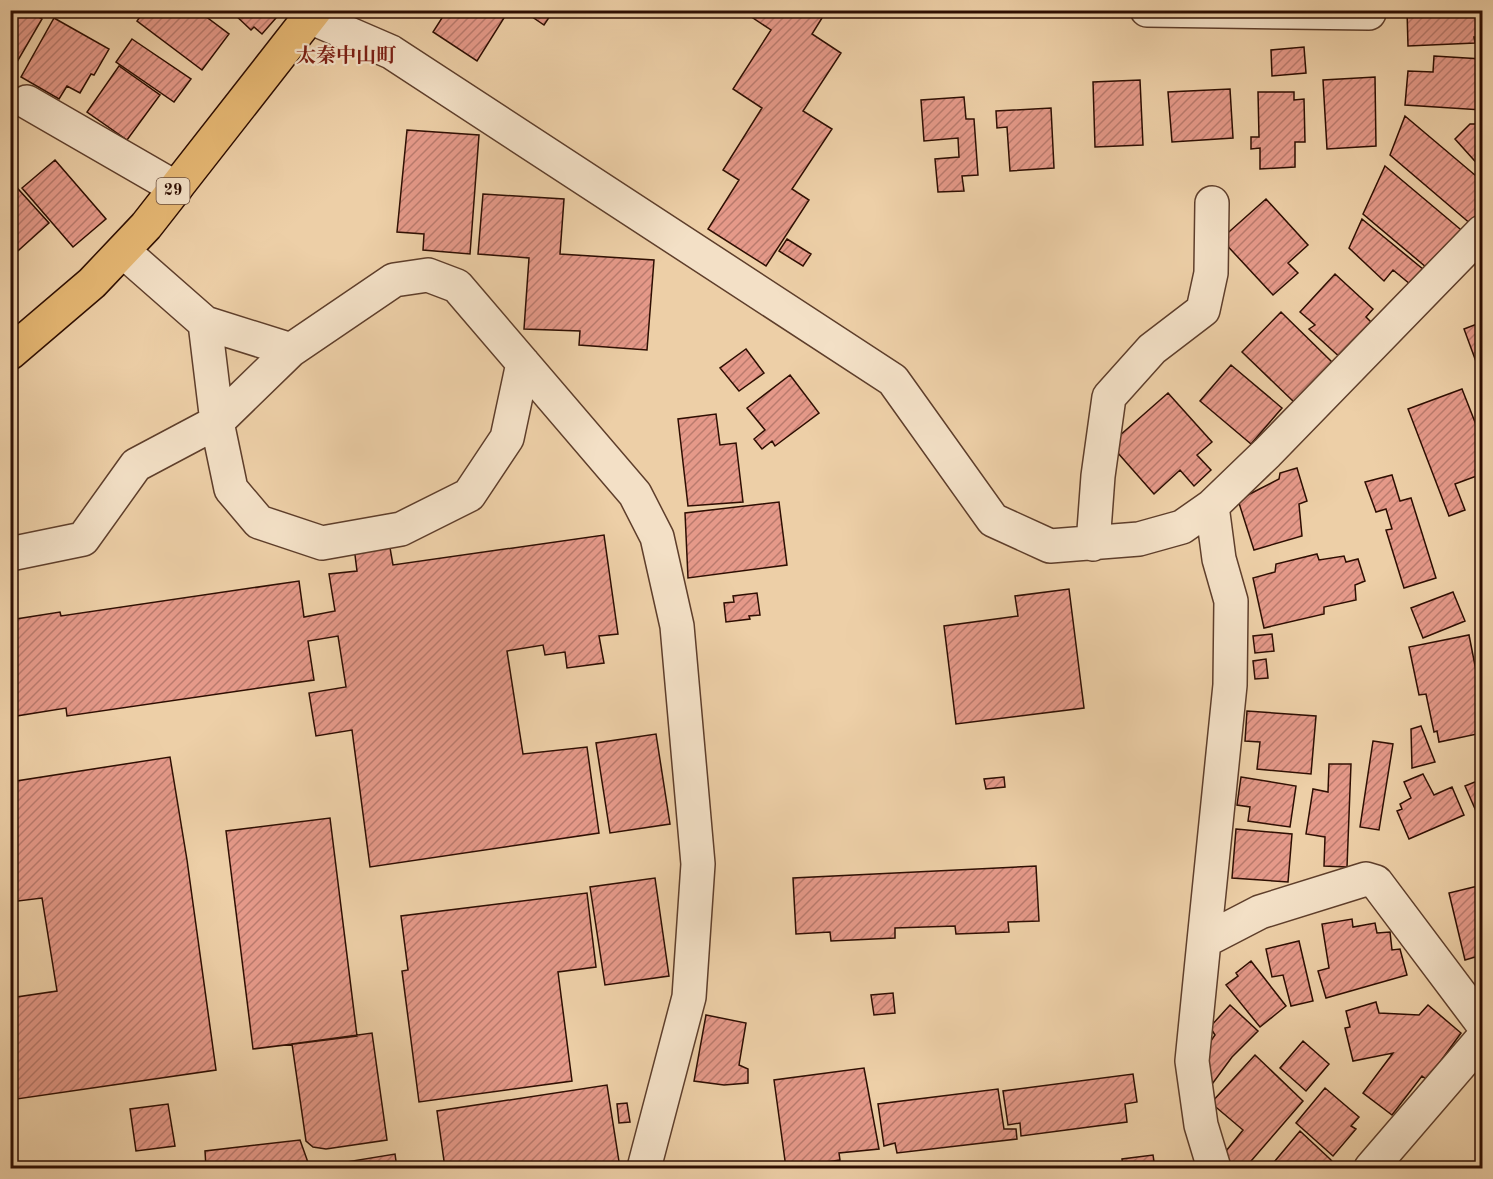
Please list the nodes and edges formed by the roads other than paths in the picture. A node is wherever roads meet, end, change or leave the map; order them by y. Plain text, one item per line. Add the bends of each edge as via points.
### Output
1 (1147, 10) edge
2 (1369, 10) edge
3 (312, 14) edge
4 (27, 102) dead end
5 (176, 188) junction
6 (1212, 204) dead end
7 (1482, 232) edge
8 (123, 251) junction
9 (205, 323) junction
10 (291, 350) junction
11 (10, 353) edge
12 (524, 363) junction
13 (217, 422) junction
14 (1212, 506) junction
15 (1093, 544) junction
16 (10, 554) edge
17 (1204, 941) junction
18 (1482, 1023) edge
19 (1482, 1039) edge
20 (644, 1168) edge
21 (1214, 1168) edge
22 (1371, 1168) edge

1 - 2 street
3 - 5 main road, 29
3 - 15 street via 391,52 893,380 993,520 1050,546
4 - 5 street
5 - 8 main road, 29
6 - 15 street via 1210,273 1203,310 1152,349 1109,397
7 - 14 street
8 - 9 street
8 - 11 main road, 29 via 66,307
9 - 10 street
9 - 13 street
10 - 12 street via 394,280 428,276 457,286
10 - 13 street
12 - 13 street via 507,438 470,495 401,529 322,543 259,522 231,489
12 - 20 street via 635,494 657,537 677,626 698,864 690,997
13 - 16 street via 136,465 83,539
14 - 15 street via 1182,527 1139,539
14 - 17 street via 1219,559 1232,601 1230,685
17 - 18 street via 1260,912 1366,879 1376,882
17 - 21 street via 1192,1061 1201,1125
19 - 22 street

